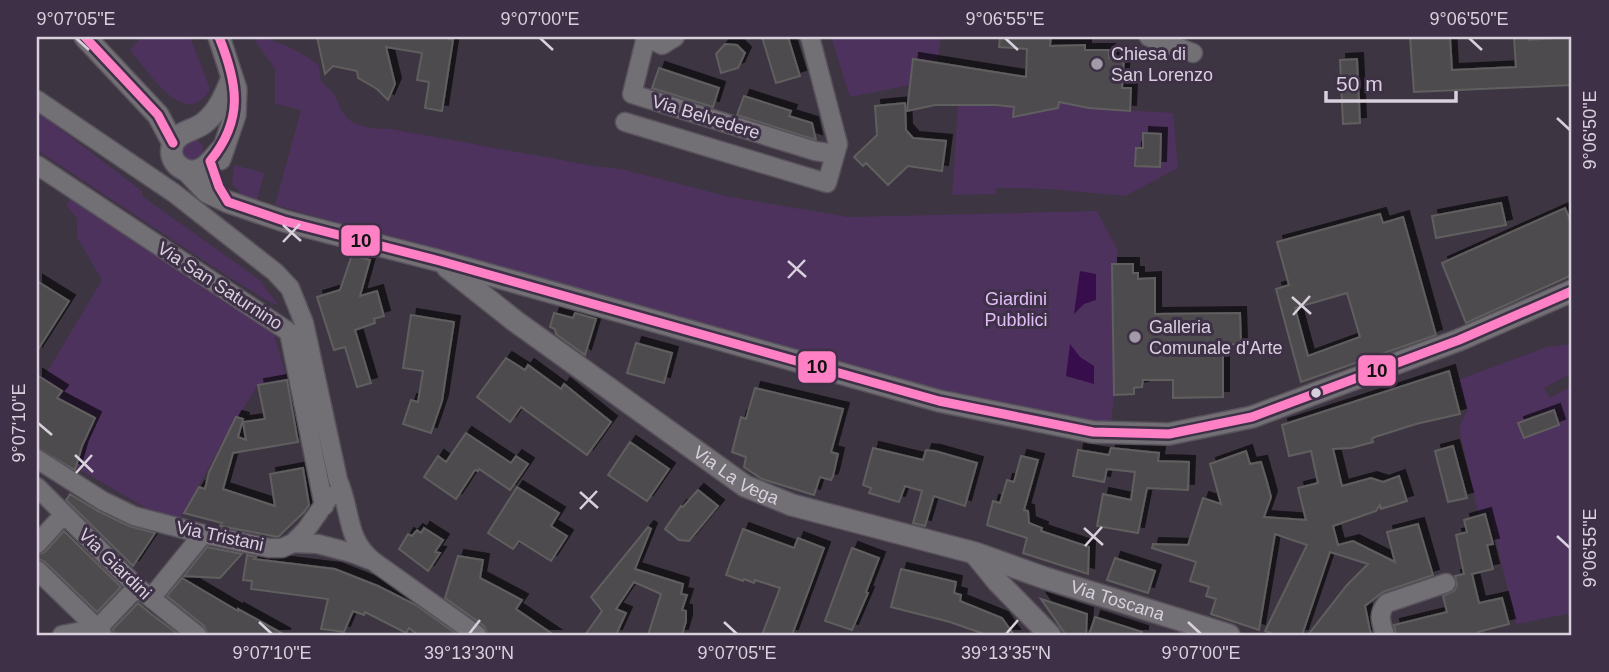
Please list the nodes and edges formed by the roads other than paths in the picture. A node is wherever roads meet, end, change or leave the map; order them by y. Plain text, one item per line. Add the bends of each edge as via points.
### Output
1 (85, 37) edge
2 (219, 37) edge
3 (646, 37) edge
4 (675, 37) edge
5 (810, 37) edge
6 (1149, 37) edge
7 (1193, 53) dead end
8 (232, 78) junction
9 (37, 100) edge
10 (625, 122) dead end
11 (174, 128) junction
12 (836, 150) junction
13 (216, 161) junction
14 (37, 165) edge
15 (184, 169) junction
16 (174, 193) junction
17 (228, 202) junction
18 (440, 261) junction
19 (524, 285) junction
20 (1572, 291) edge
21 (504, 312) junction
22 (37, 459) edge
23 (338, 480) junction
24 (37, 488) edge
25 (324, 506) junction
26 (64, 514) junction
27 (203, 534) junction
28 (293, 543) junction
29 (37, 544) edge
30 (975, 553) junction
31 (373, 561) junction
32 (1045, 578) junction
33 (40, 579) edge
34 (1446, 583) dead end
35 (144, 592) junction
36 (1028, 611) junction
37 (101, 632) edge
38 (62, 635) edge
39 (197, 635) edge
40 (477, 635) edge
41 (1050, 635) edge
42 (1230, 635) edge
43 (1385, 635) edge

1 - 11 street
2 - 8 street
3 - 4 street, Via Belvedere via 662,45
3 - 12 street, Via Belvedere via 632,94 815,151
5 - 12 street, Via Belvedere
6 - 7 street
8 - 11 street via 221,104 205,122
8 - 13 street via 235,115
9 - 16 street, Via San Saturnino
10 - 12 street, Via Belvedere via 827,183
11 - 13 street via 201,133 210,142
11 - 15 street via 173,157
13 - 15 street via 200,170
13 - 17 street
14 - 25 street, Via San Saturnino via 289,332
15 - 16 street
15 - 17 street via 207,192
16 - 23 street, Via San Saturnino via 289,288 304,323
17 - 18 street
18 - 19 street
18 - 21 street, Via La Vega
19 - 20 street via 939,401 1093,432 1169,434 1252,417
19 - 21 street
21 - 30 street, Via La Vega via 745,486 792,505
22 - 27 street, Via Tristani via 134,516
23 - 25 street
23 - 31 street, Via San Saturnino via 354,540
24 - 26 street, Via Giardini
25 - 28 street
26 - 29 street
26 - 35 street, Via Giardini
27 - 28 street, Via Tristani via 269,548
27 - 35 street
28 - 31 street, Via Tristani via 345,550
30 - 32 street, Via La Vega
30 - 36 street
31 - 40 street, Via Tristani
32 - 36 street via 1033,592
32 - 42 street, Via Toscana
33 - 37 street
34 - 43 street via 1387,603 1380,618
35 - 37 street
35 - 39 street, Via Giardini
36 - 41 street
37 - 38 street

